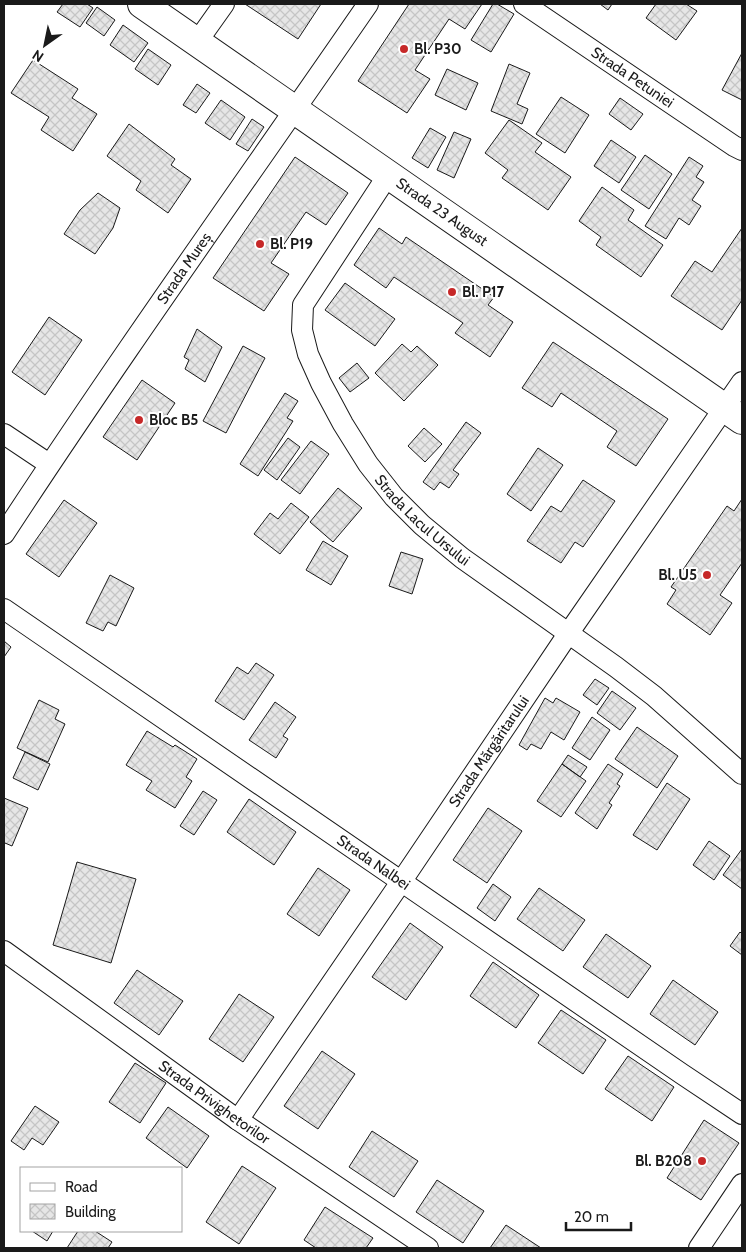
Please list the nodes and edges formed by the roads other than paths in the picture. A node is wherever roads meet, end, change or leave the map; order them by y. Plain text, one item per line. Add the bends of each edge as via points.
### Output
1 (142, 4) edge
2 (224, 4) edge
3 (368, 4) edge
4 (524, 4) edge
5 (197, 42) junction
6 (295, 110) junction
7 (742, 150) edge
8 (388, 175) junction
9 (742, 382) edge
10 (734, 414) edge
11 (4, 434) edge
12 (49, 464) junction
13 (4, 534) edge
14 (4, 609) edge
15 (568, 634) junction
16 (742, 774) edge
17 (401, 882) junction
18 (4, 952) edge
19 (742, 1114) edge
20 (238, 1120) junction
21 (742, 1184) edge
22 (428, 1248) edge
23 (698, 1248) edge

1 - 5 main road, Strada 23 August
2 - 5 street
3 - 6 street, Strada Mureș
4 - 7 street, Strada Petuniei
5 - 6 main road, Strada 23 August
6 - 8 main road, Strada 23 August
6 - 12 street, Strada Mureș
8 - 10 main road, Strada 23 August
8 - 15 street, Strada Lacul Ursului via 303,306 302,330 308,354 343,424 394,497 462,558
9 - 10 street, Strada Mărgăritarului
10 - 15 street, Strada Mărgăritarului
11 - 12 street
12 - 13 street, Strada Mureș
14 - 17 street, Strada Nalbei
15 - 16 street, Strada Lacul Ursului via 654,696
15 - 17 street, Strada Mărgăritarului
17 - 19 street, Strada Nalbei
17 - 20 street, Strada Mărgăritarului
18 - 20 street, Strada Privighetorilor
20 - 22 street, Strada Privighetorilor
21 - 23 street

